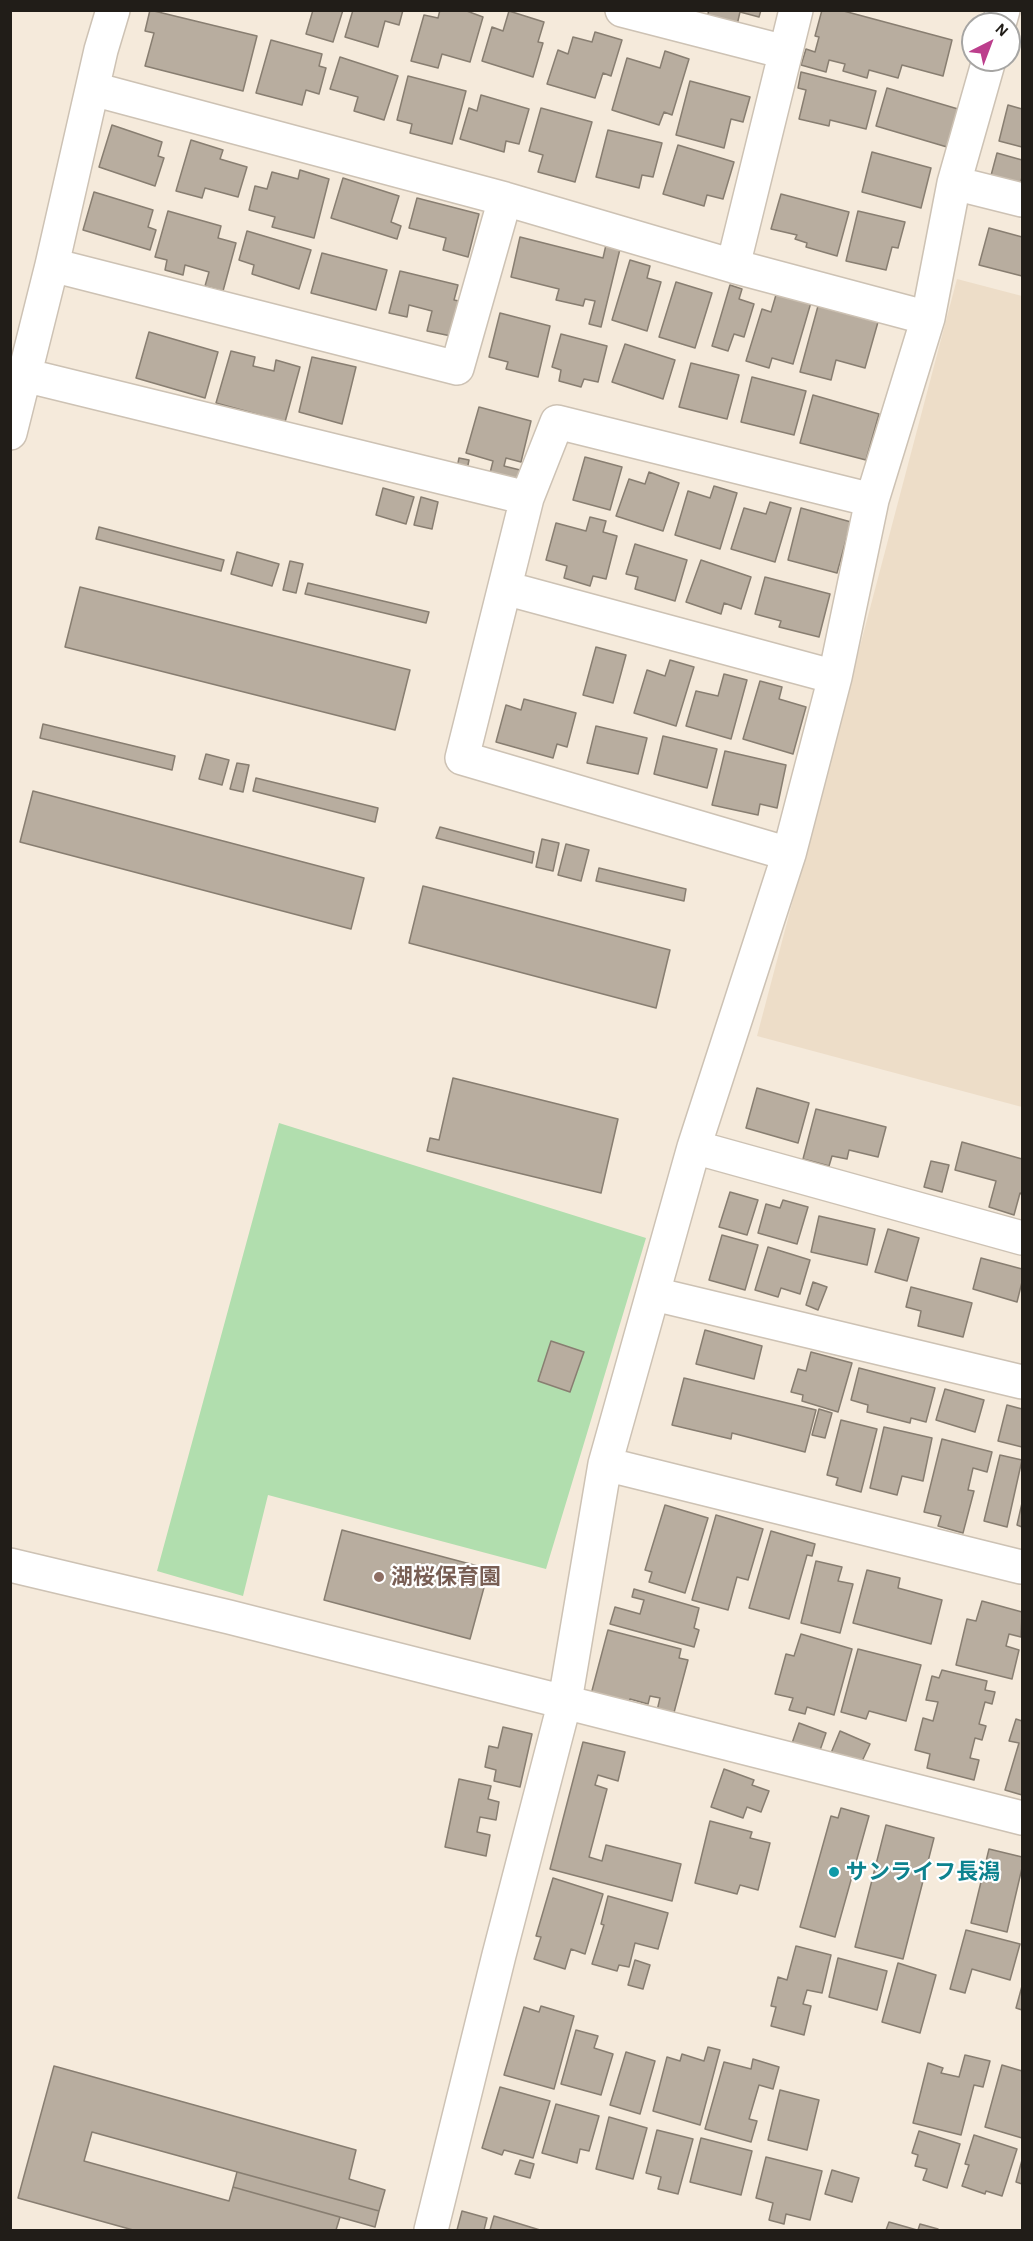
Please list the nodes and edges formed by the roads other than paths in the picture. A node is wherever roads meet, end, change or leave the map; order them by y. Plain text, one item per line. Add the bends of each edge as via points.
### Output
1 (113, 10) edge
2 (622, 10) edge
3 (796, 10) edge
4 (785, 52) junction
5 (986, 72) edge
6 (93, 89) junction
7 (954, 183) junction
8 (505, 199) junction
9 (1023, 200) edge
10 (52, 265) junction
11 (733, 266) junction
12 (928, 318) junction
13 (24, 375) junction
14 (10, 433) edge
15 (527, 498) junction
16 (872, 500) junction
17 (505, 588) junction
18 (835, 677) junction
19 (789, 854) junction
20 (694, 1147) junction
21 (1023, 1238) edge
22 (654, 1294) junction
23 (1023, 1382) edge
24 (604, 1464) junction
25 (10, 1565) edge
26 (1021, 1567) edge
27 (565, 1701) junction
28 (1023, 1818) edge
29 (431, 2230) edge

1 - 6 street
2 - 4 street
3 - 4 street
4 - 11 street
5 - 7 street
6 - 8 street
6 - 10 street
7 - 9 street
7 - 12 street
8 - 10 street via 457,368
8 - 11 street
10 - 13 street
11 - 12 street
12 - 16 street
13 - 14 street
13 - 15 street
15 - 16 street via 557,422
15 - 17 street
16 - 18 street
17 - 18 street
17 - 19 street via 462,758
18 - 19 street
19 - 20 street
20 - 21 street
20 - 22 street
22 - 23 street
22 - 24 street
24 - 26 street
24 - 27 street
25 - 27 street
27 - 28 street
27 - 29 street

